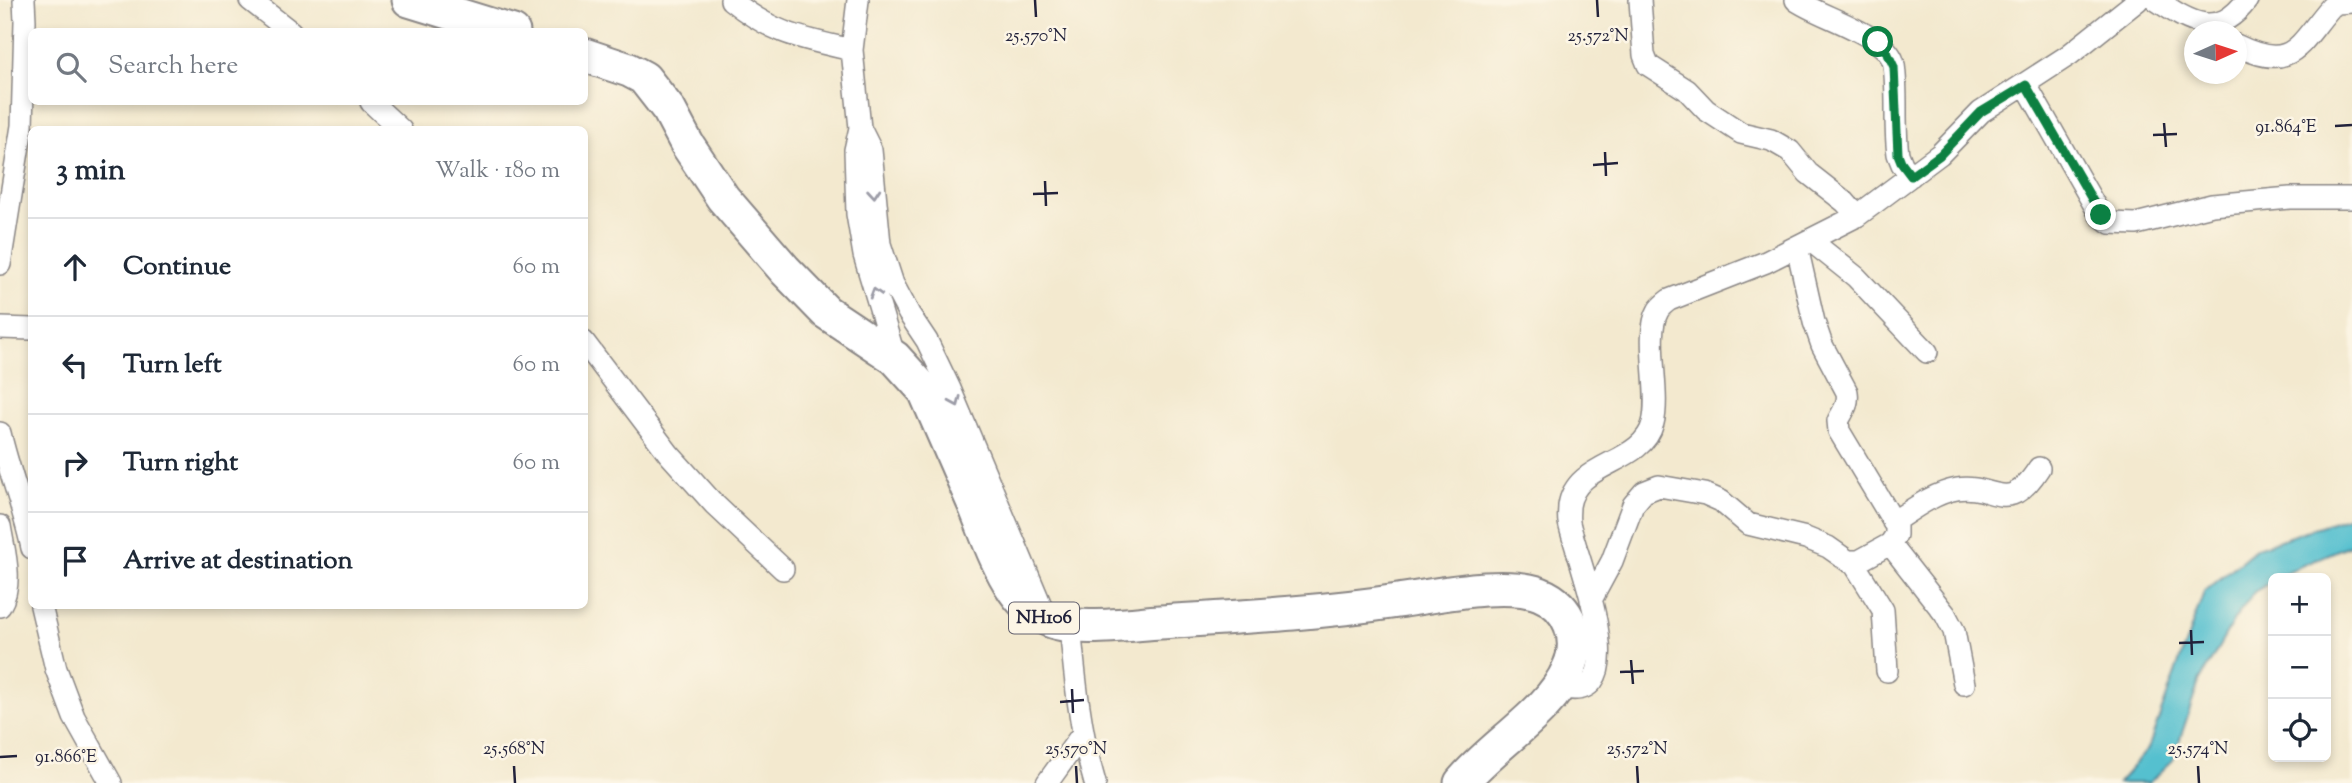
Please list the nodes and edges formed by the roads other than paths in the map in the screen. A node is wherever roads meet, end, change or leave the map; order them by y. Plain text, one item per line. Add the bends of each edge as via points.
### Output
1 (24, 0) edge
2 (250, 0) edge
3 (409, 0) edge
4 (731, 0) edge
5 (859, 0) edge
6 (1640, 0) edge
7 (1796, 0) edge
8 (2138, 0) edge
9 (2156, 0) edge
10 (2248, 0) edge
11 (2352, 2) edge
12 (2192, 21) edge
13 (2227, 21) edge
14 (286, 28) edge
15 (500, 28) edge
16 (2247, 48) edge
17 (852, 50) junction
18 (588, 56) edge
19 (2026, 85) junction
20 (374, 105) edge
21 (397, 126) edge
22 (860, 128) junction
23 (1911, 176) junction
24 (5, 195) edge
25 (2352, 198) edge
26 (1857, 216) junction
27 (1804, 244) junction
28 (0, 264) edge
29 (0, 328) edge
30 (28, 329) edge
31 (588, 347) edge
32 (1927, 352) dead end
33 (895, 358) junction
34 (0, 433) edge
35 (2039, 468) dead end
36 (1894, 522) junction
37 (0, 526) edge
38 (28, 530) edge
39 (1889, 544) junction
40 (1853, 562) junction
41 (783, 569) dead end
42 (1591, 600) junction
43 (0, 606) edge
44 (42, 609) edge
45 (1059, 622) junction
46 (1888, 671) dead end
47 (1964, 684) dead end
48 (1560, 687) junction
49 (1083, 733) junction
50 (111, 783) edge
51 (1046, 783) edge
52 (1095, 783) edge
53 (1461, 783) edge

1 - 24 street via 22,126
2 - 14 street
3 - 15 highway
4 - 17 street via 755,19 790,36
5 - 17 street
6 - 26 street via 1648,65 1741,133 1771,140 1790,151
7 - 23 street via 1878,42 1887,52 1894,67 1898,154
8 - 19 street
9 - 12 street
10 - 13 street
11 - 16 street via 2331,7 2301,46 2287,56
17 - 22 street
18 - 33 highway, NH106 via 644,78 723,198 785,270 827,312
19 - 23 street via 1981,112 1940,155
19 - 25 street via 2101,215 2110,223 2136,224 2212,205 2255,200
20 - 21 street
33 -> 22 street via 864,255 857,214 855,150
22 -> 45 street via 871,150 880,244 893,284 927,341
23 - 26 street
24 - 28 street
26 - 27 street
27 - 32 street via 1856,277
27 - 36 street via 1814,322 1849,400 1838,421 1839,430
27 - 42 street via 1669,300 1658,311 1653,325 1655,405 1648,436 1640,447 1580,483 1569,506 1569,522
29 - 30 street
31 - 41 street via 669,454
33 - 45 highway, NH106 via 925,391 1013,589 1029,608
34 - 38 street
35 - 36 street via 2023,489 2009,495 1956,489 1924,502
36 - 39 street via 1896,535
37 - 43 street via 7,584
39 - 40 street
39 - 47 street via 1945,614 1961,656
40 - 42 street via 1806,538 1748,524 1721,501 1704,494 1659,486 1644,492 1633,505
40 - 46 street via 1883,610
42 - 48 street via 1598,628 1598,666 1583,687
44 - 50 street via 74,717
45 - 48 highway, NH106 via 1159,622 1359,607 1514,589 1540,594 1559,606 1569,621 1575,654
45 - 49 street
48 - 53 highway, NH106
49 - 51 street
49 - 52 street

